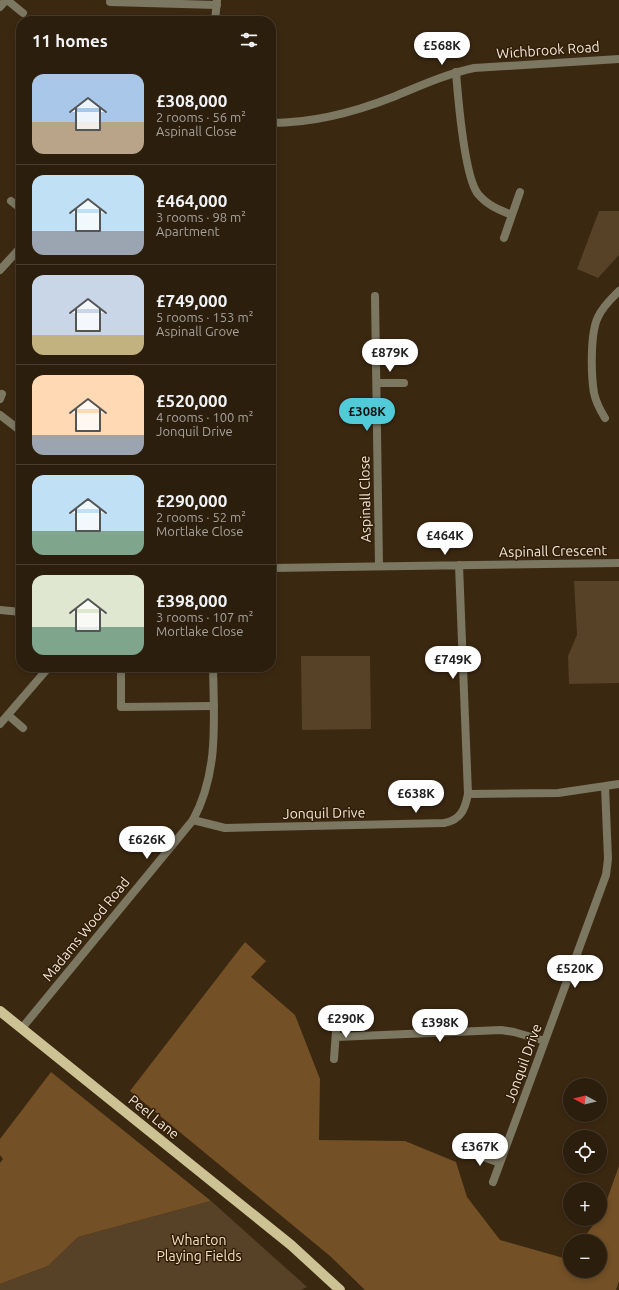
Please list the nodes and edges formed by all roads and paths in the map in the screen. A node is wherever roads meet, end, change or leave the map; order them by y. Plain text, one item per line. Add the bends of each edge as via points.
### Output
1 (7, 0) edge
2 (126, 1) edge
3 (110, 2) dead end
4 (217, 3) edge
5 (0, 7) edge
6 (23, 13) dead end
7 (216, 16) edge
8 (619, 58) edge
9 (456, 72) junction
10 (276, 123) edge
11 (520, 192) dead end
12 (11, 201) dead end
13 (16, 205) edge
14 (512, 215) junction
15 (504, 238) dead end
16 (16, 252) edge
17 (0, 270) edge
18 (619, 291) edge
19 (376, 296) dead end
20 (377, 383) junction
21 (404, 383) dead end
22 (0, 415) edge
23 (604, 418) dead end
24 (16, 427) edge
25 (619, 564) edge
26 (379, 566) junction
27 (459, 566) junction
28 (276, 568) edge
29 (0, 610) edge
30 (16, 612) edge
31 (45, 672) edge
32 (121, 672) edge
33 (213, 672) edge
34 (214, 706) junction
35 (8, 715) junction
36 (0, 724) edge
37 (24, 728) dead end
38 (619, 784) edge
39 (605, 786) junction
40 (468, 794) junction
41 (193, 820) junction
42 (0, 1011) edge
43 (338, 1017) dead end
44 (22, 1028) junction
45 (336, 1037) junction
46 (545, 1041) junction
47 (334, 1059) dead end
48 (467, 1151) dead end
49 (500, 1163) junction
50 (493, 1182) dead end
51 (340, 1290) edge

1 - 5 street
1 - 6 street
2 - 3 street
2 - 4 street
4 - 7 street
8 - 9 street, Wichbrook Road via 474,68
9 - 10 street, Wichbrook Road via 344,113
9 - 14 street via 465,146 477,192 485,202
11 - 14 street
12 - 13 street
14 - 15 street
16 - 17 street
18 - 23 street via 597,317 594,329 594,393
19 - 20 street, Aspinall Close
20 - 21 street
20 - 26 street, Aspinall Close
22 - 24 street
25 - 27 street, Aspinall Crescent
26 - 27 street, Aspinall Crescent
26 - 28 street, Aspinall Crescent
27 - 40 street
29 - 30 street
31 - 35 street
32 - 34 street via 121,707
33 - 34 street, Madams Wood Road
34 - 41 street, Madams Wood Road via 214,743 208,783 203,802
35 - 36 street
35 - 37 street
38 - 39 street
39 - 40 street via 558,792
39 - 46 street, Jonquil Drive via 608,859 606,875
40 - 41 street, Jonquil Drive via 459,817 452,822 444,823 225,828
41 - 44 street, Madams Wood Road
42 - 44 main road, Peel Lane
43 - 45 street
44 - 51 main road, Peel Lane via 291,1245
45 - 46 street via 501,1030
45 - 47 street
46 - 49 street, Jonquil Drive
48 - 49 street
49 - 50 street, Jonquil Drive

